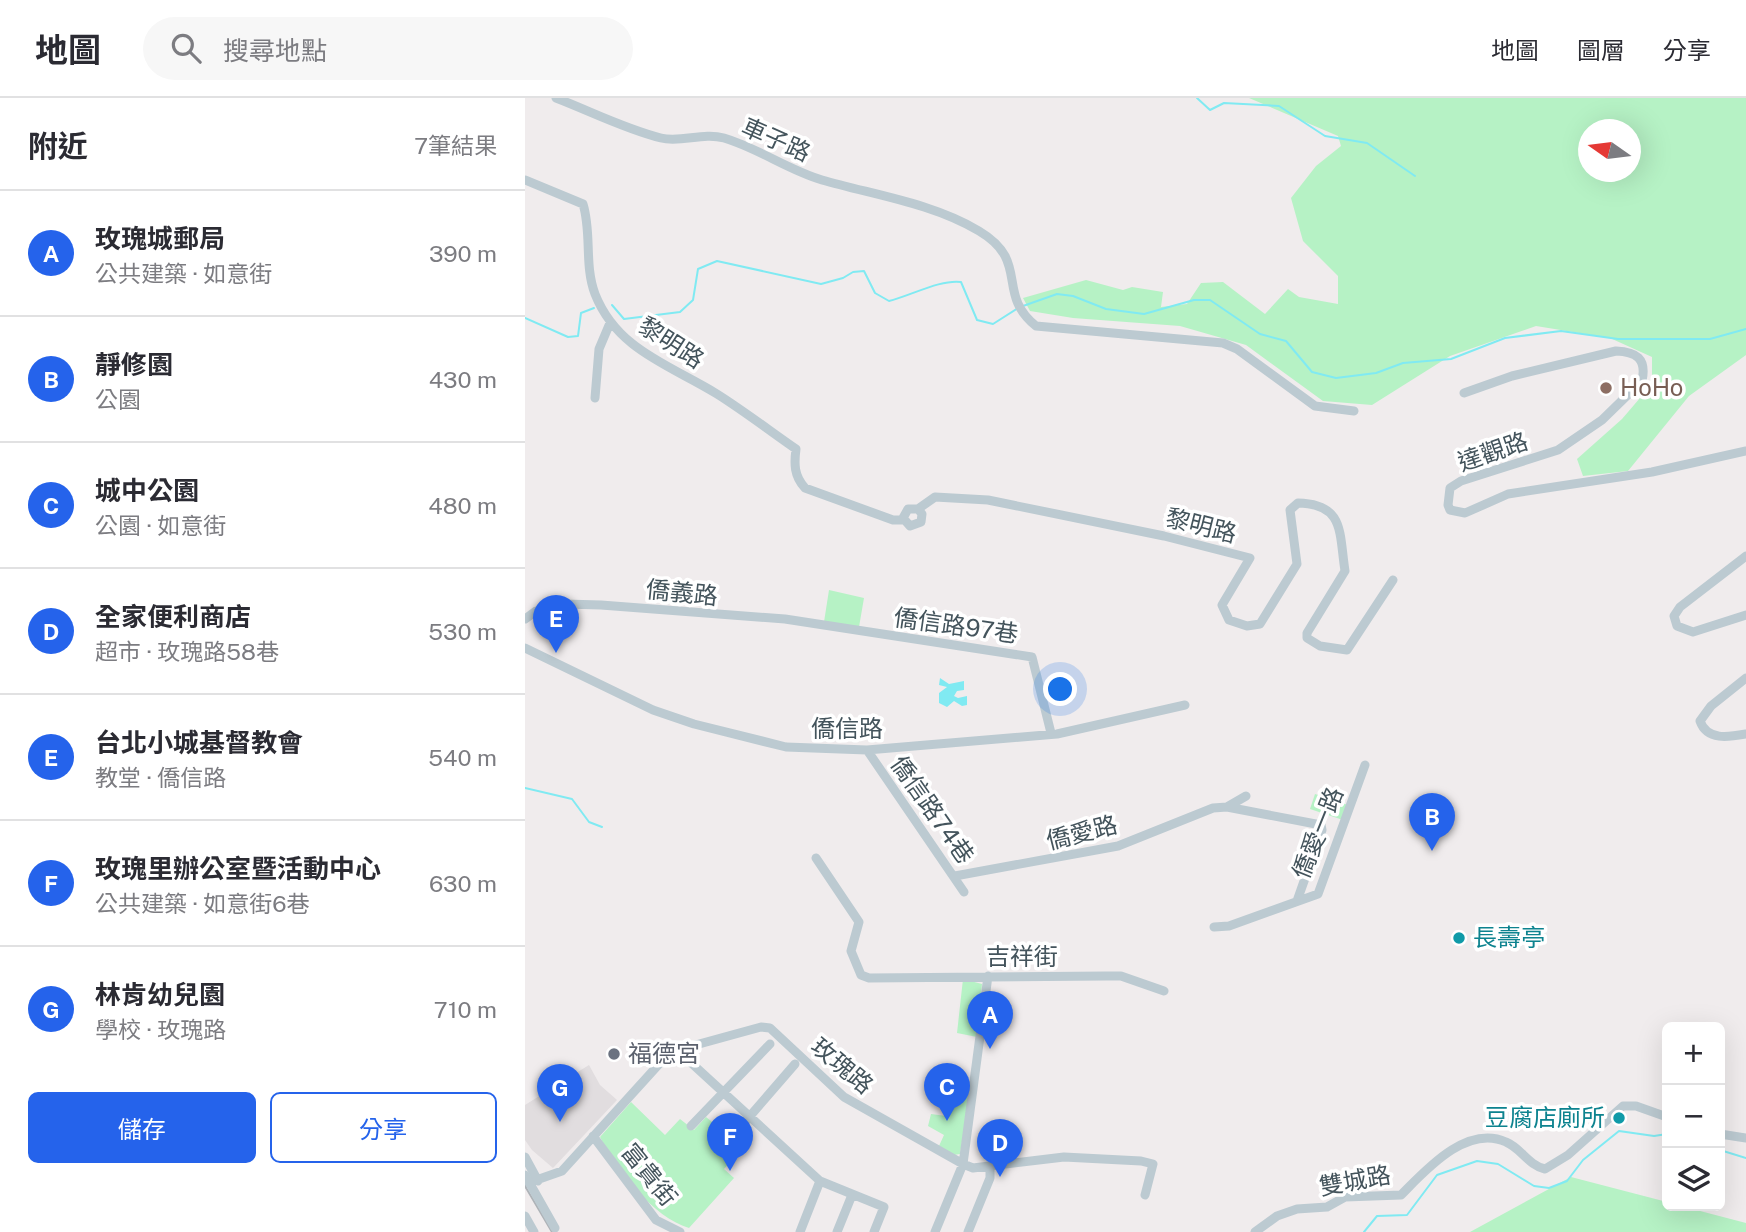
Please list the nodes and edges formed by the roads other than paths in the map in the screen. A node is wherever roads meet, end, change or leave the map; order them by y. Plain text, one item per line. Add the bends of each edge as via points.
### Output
1 (556, 98) edge
2 (525, 180) edge
3 (610, 323) junction
4 (1464, 393) dead end
5 (594, 398) dead end
6 (1354, 411) dead end
7 (1746, 450) edge
8 (920, 511) junction
9 (904, 518) junction
10 (1746, 556) edge
11 (1393, 580) dead end
12 (1746, 615) edge
13 (525, 619) edge
14 (837, 629) joint
15 (525, 648) edge
16 (1746, 678) edge
17 (1185, 705) dead end
18 (1051, 733) junction
19 (1746, 734) edge
20 (867, 750) junction
21 (1366, 765) dead end
22 (1246, 796) dead end
23 (1227, 807) junction
24 (816, 858) dead end
25 (955, 876) junction
26 (964, 892) dead end
27 (1297, 901) junction
28 (1214, 927) dead end
29 (988, 976) junction
30 (1164, 991) dead end
31 (770, 1044) dead end
32 (676, 1049) junction
33 (795, 1065) dead end
34 (725, 1093) junction
35 (1662, 1115) edge
36 (750, 1116) junction
37 (691, 1126) dead end
38 (1725, 1135) edge
39 (593, 1136) junction
40 (731, 1138) dead end
41 (1746, 1138) edge
42 (525, 1157) edge
43 (963, 1164) junction
44 (990, 1166) junction
45 (525, 1175) edge
46 (538, 1181) junction
47 (820, 1181) junction
48 (525, 1184) edge
49 (852, 1195) junction
50 (1145, 1195) dead end
51 (525, 1216) edge
52 (525, 1222) edge
53 (556, 1230) edge
54 (533, 1232) edge
55 (680, 1232) edge
56 (800, 1232) edge
57 (837, 1232) edge
58 (874, 1232) edge
59 (935, 1232) edge
60 (968, 1232) edge
61 (1255, 1232) edge

1 - 6 street, 車子路 via 664,139 725,138 807,175 934,210 980,231 1002,248 1010,264 1012,295 1036,326 1223,343 1315,406
2 - 3 street, 黎明路 via 583,204 591,281
3 - 5 street via 599,349
3 - 9 street, 黎明路 via 637,350 716,393 796,449 794,464 805,488 885,516
4 - 7 street, 達觀路 via 1616,351 1632,352 1642,359 1645,370 1630,394 1579,438 1558,450 1450,488 1448,505 1456,512 1465,513 1508,494 1652,472
8 - 9 street, 黎明路 via 911,508
8 - 9 street, 黎明路 via 918,526 910,526
8 - 11 street, 黎明路 via 935,497 988,500 1250,558 1222,605 1229,620 1247,626 1261,624 1297,564 1290,510 1298,503 1326,508 1337,519 1345,571 1307,633 1310,642 1347,650
10 - 12 street via 1674,616 1677,626 1693,632
13 - 14 street, 僑義路 via 564,604 601,605 785,620
14 - 18 street, 僑信路97巷 via 1032,657
15 - 20 street, 僑信路 via 624,697 694,724 786,747
16 - 19 street via 1700,721 1709,734 1725,738
17 - 18 street, 僑信路
18 - 20 street, 僑信路
20 - 25 street, 僑信路74巷
21 - 27 street, 僑愛一路 via 1323,888
22 - 23 street
23 - 25 street, 僑愛路 via 1213,808 1118,846
23 - 27 street via 1321,825
24 - 29 street, 吉祥街 via 859,922 851,951 861,975
25 - 26 street, 僑信路74巷
27 - 28 street, 僑愛一路 via 1229,926
29 - 30 street, 吉祥街 via 1121,976
29 - 43 street
31 - 34 street
32 - 34 street
32 - 39 street, 玫瑰路
32 - 43 street, 玫瑰路 via 770,1028 844,1097
33 - 36 street
34 - 36 street
34 - 37 street
35 - 61 street, 雙城路 via 1622,1106 1568,1155 1545,1169 1505,1141 1488,1139 1448,1149 1401,1195 1345,1197 1327,1207 1297,1209
36 - 40 street
36 - 47 street
38 - 41 street
39 - 46 street, 玫瑰路 via 562,1171
39 - 55 street, 富貴街 via 656,1220
42 - 46 street
43 - 44 street, 玫瑰路
43 - 59 street
44 - 50 street, 玫瑰路 via 1064,1157 1141,1161 1153,1164
44 - 60 street via 990,1178
45 - 53 street, bridge
46 - 48 street, 玫瑰路
47 - 49 street
47 - 56 street
49 - 57 street
49 - 58 street via 884,1207
51 - 54 street
52 - 54 street

